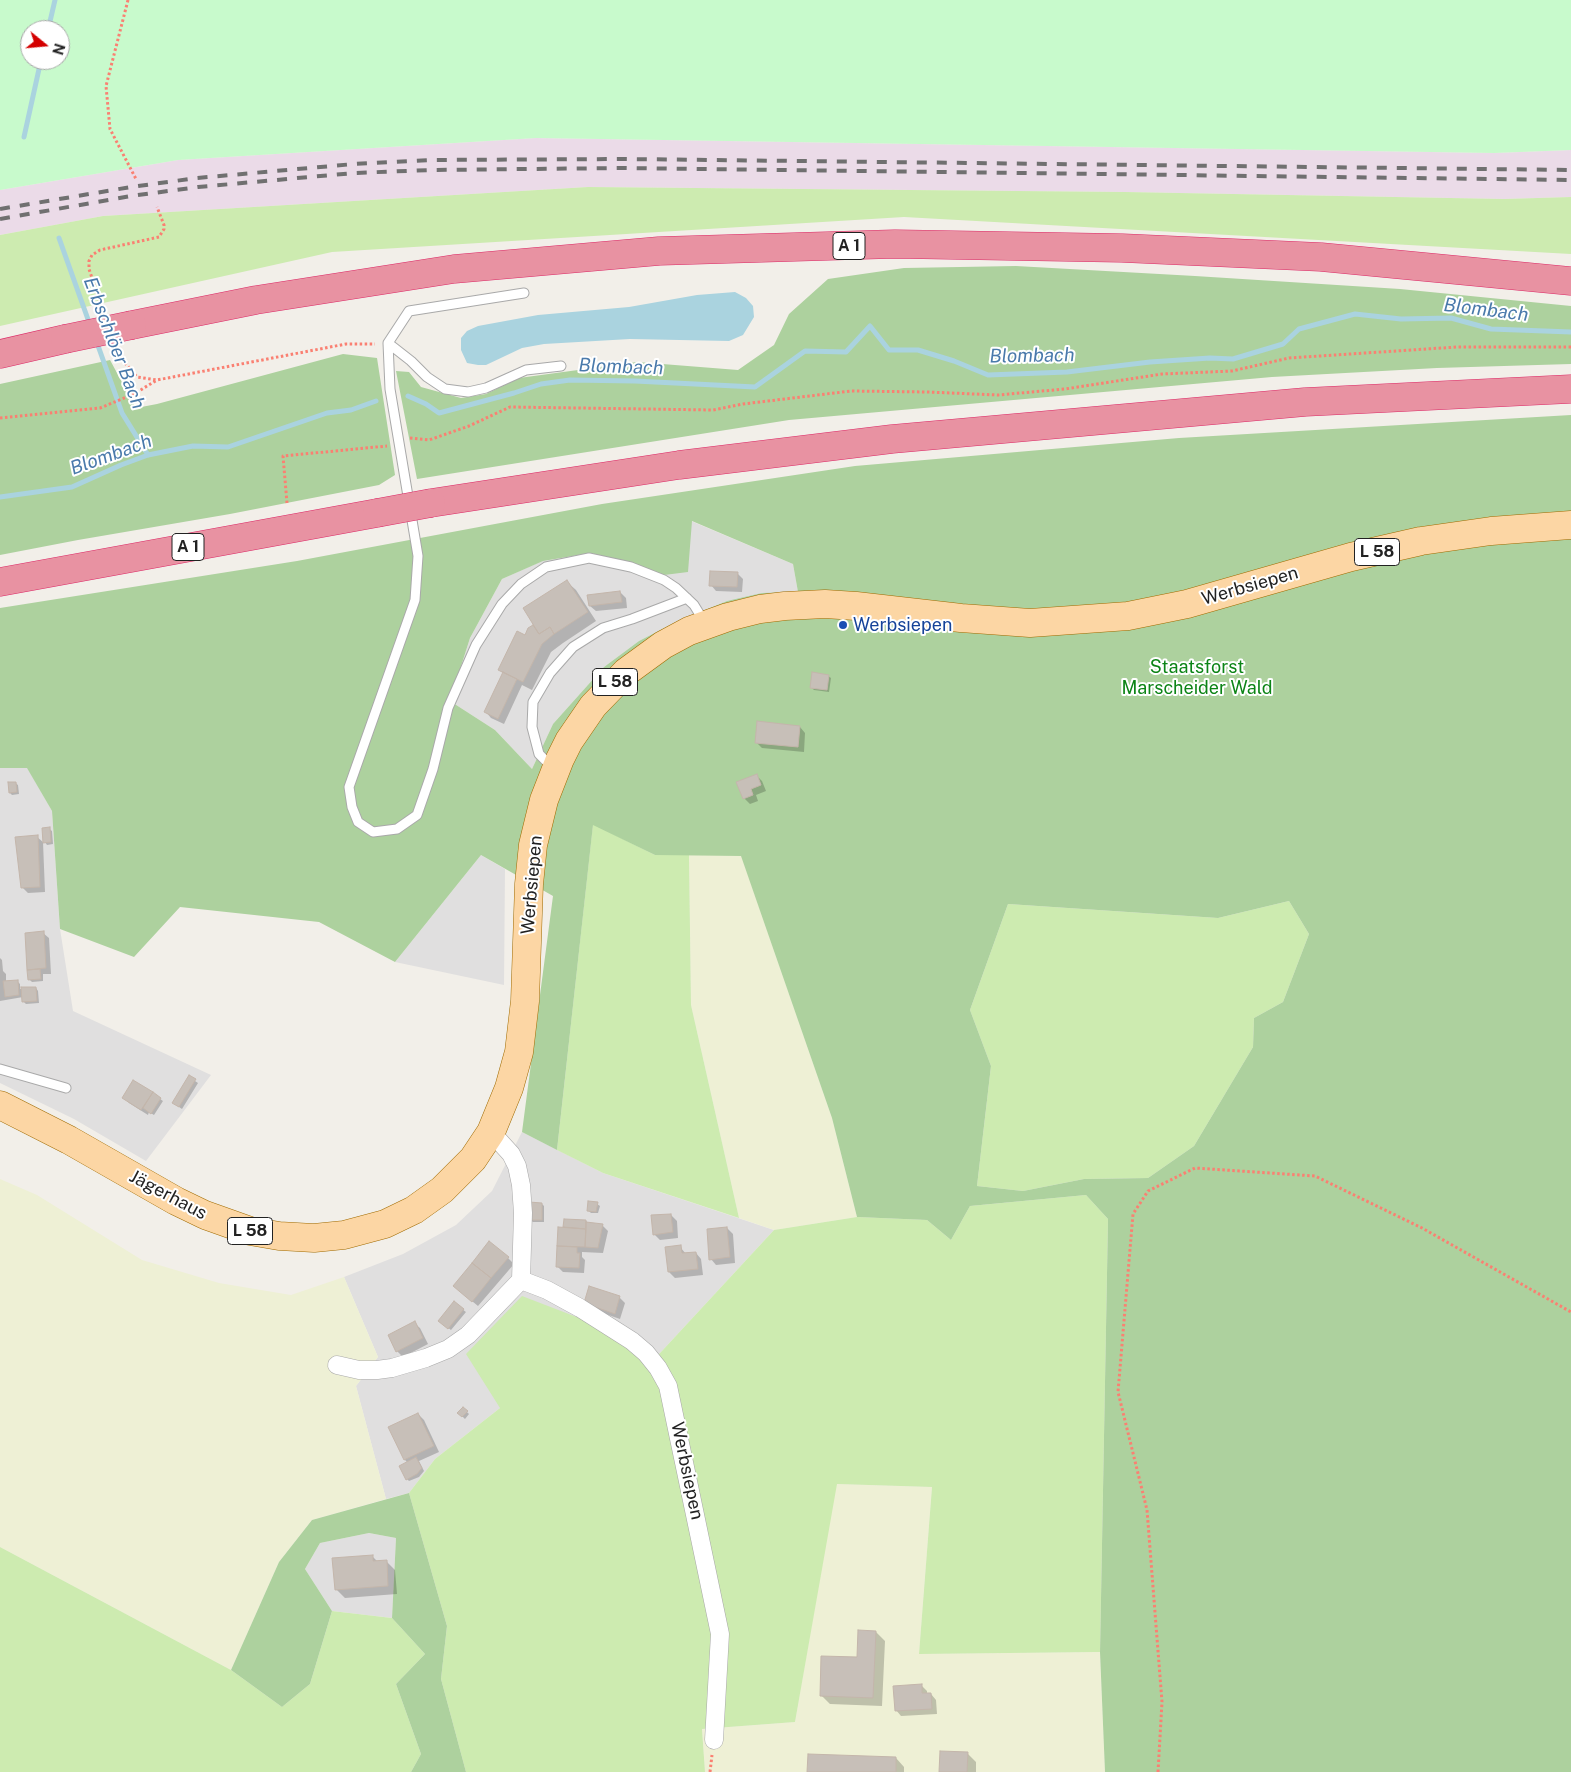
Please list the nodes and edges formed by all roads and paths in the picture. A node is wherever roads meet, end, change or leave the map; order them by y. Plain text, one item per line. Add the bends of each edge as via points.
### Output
1 (128, 0) edge
2 (136, 179) dead end
3 (157, 208) dead end
4 (1571, 281) edge
5 (524, 293) dead end
6 (101, 305) dead end
7 (388, 344) junction
8 (1571, 348) edge
9 (117, 350) dead end
10 (0, 354) edge
11 (561, 366) dead end
12 (156, 380) junction
13 (1571, 389) edge
14 (0, 418) edge
15 (400, 441) junction
16 (287, 502) dead end
17 (1571, 525) edge
18 (0, 582) edge
19 (687, 598) junction
20 (705, 624) junction
21 (555, 770) junction
22 (0, 1069) edge
23 (66, 1088) dead end
24 (0, 1105) edge
25 (491, 1132) junction
26 (521, 1280) junction
27 (1571, 1312) edge
28 (337, 1365) dead end
29 (714, 1740) dead end
30 (1158, 1772) edge

1 - 2 path via 106,86 110,129
3 - 6 path via 164,225 159,237 100,250 92,255 89,269
4 - 10 highway, A 1, bridge via 1321,257 1122,248 895,244 668,251 454,269 256,300
5 - 7 lane via 409,310
7 - 11 lane via 445,389 468,392 486,388 526,370
7 - 12 path via 346,344
7 - 15 lane via 390,389
8 - 15 path via 1457,348 1288,358 1232,371 1162,374 1065,389 998,395 851,391 713,410 510,408 429,440
9 - 12 path via 137,377
12 - 14 path via 134,394 100,408
13 - 18 highway, A 1, bridge via 1304,402 892,439 679,465 432,503
15 - 16 path via 283,456
15 - 19 lane via 418,556 415,600 349,787 358,822 373,832 397,829 417,815 434,769 448,708 461,676 489,623 521,584 546,567 589,558 631,567 664,580
17 - 20 main road, Werbsiepen / L 58 via 1491,531 1422,542 1351,557 1187,604 1128,616 1030,623 816,605 760,609
19 - 20 lane
19 - 21 lane via 603,628 573,647 550,673 533,702 532,727 539,754
20 - 21 main road, Werbsiepen / L 58 via 663,645 611,686 569,741
21 - 25 main road, Werbsiepen / L 58 via 533,845 525,1001 519,1052
22 - 23 lane
24 - 25 main road, Jägerhaus / L 58 via 205,1215 250,1231 295,1237 357,1233 414,1210 442,1190 474,1159
25 - 26 street via 511,1154 521,1185
26 - 28 street via 468,1335 448,1349 392,1368 360,1370
26 - 29 street, Werbsiepen via 580,1308 632,1341 652,1361 668,1386 720,1634
27 - 30 path via 1422,1228 1315,1176 1195,1168 1148,1191 1133,1214 1118,1392 1147,1510 1162,1702

